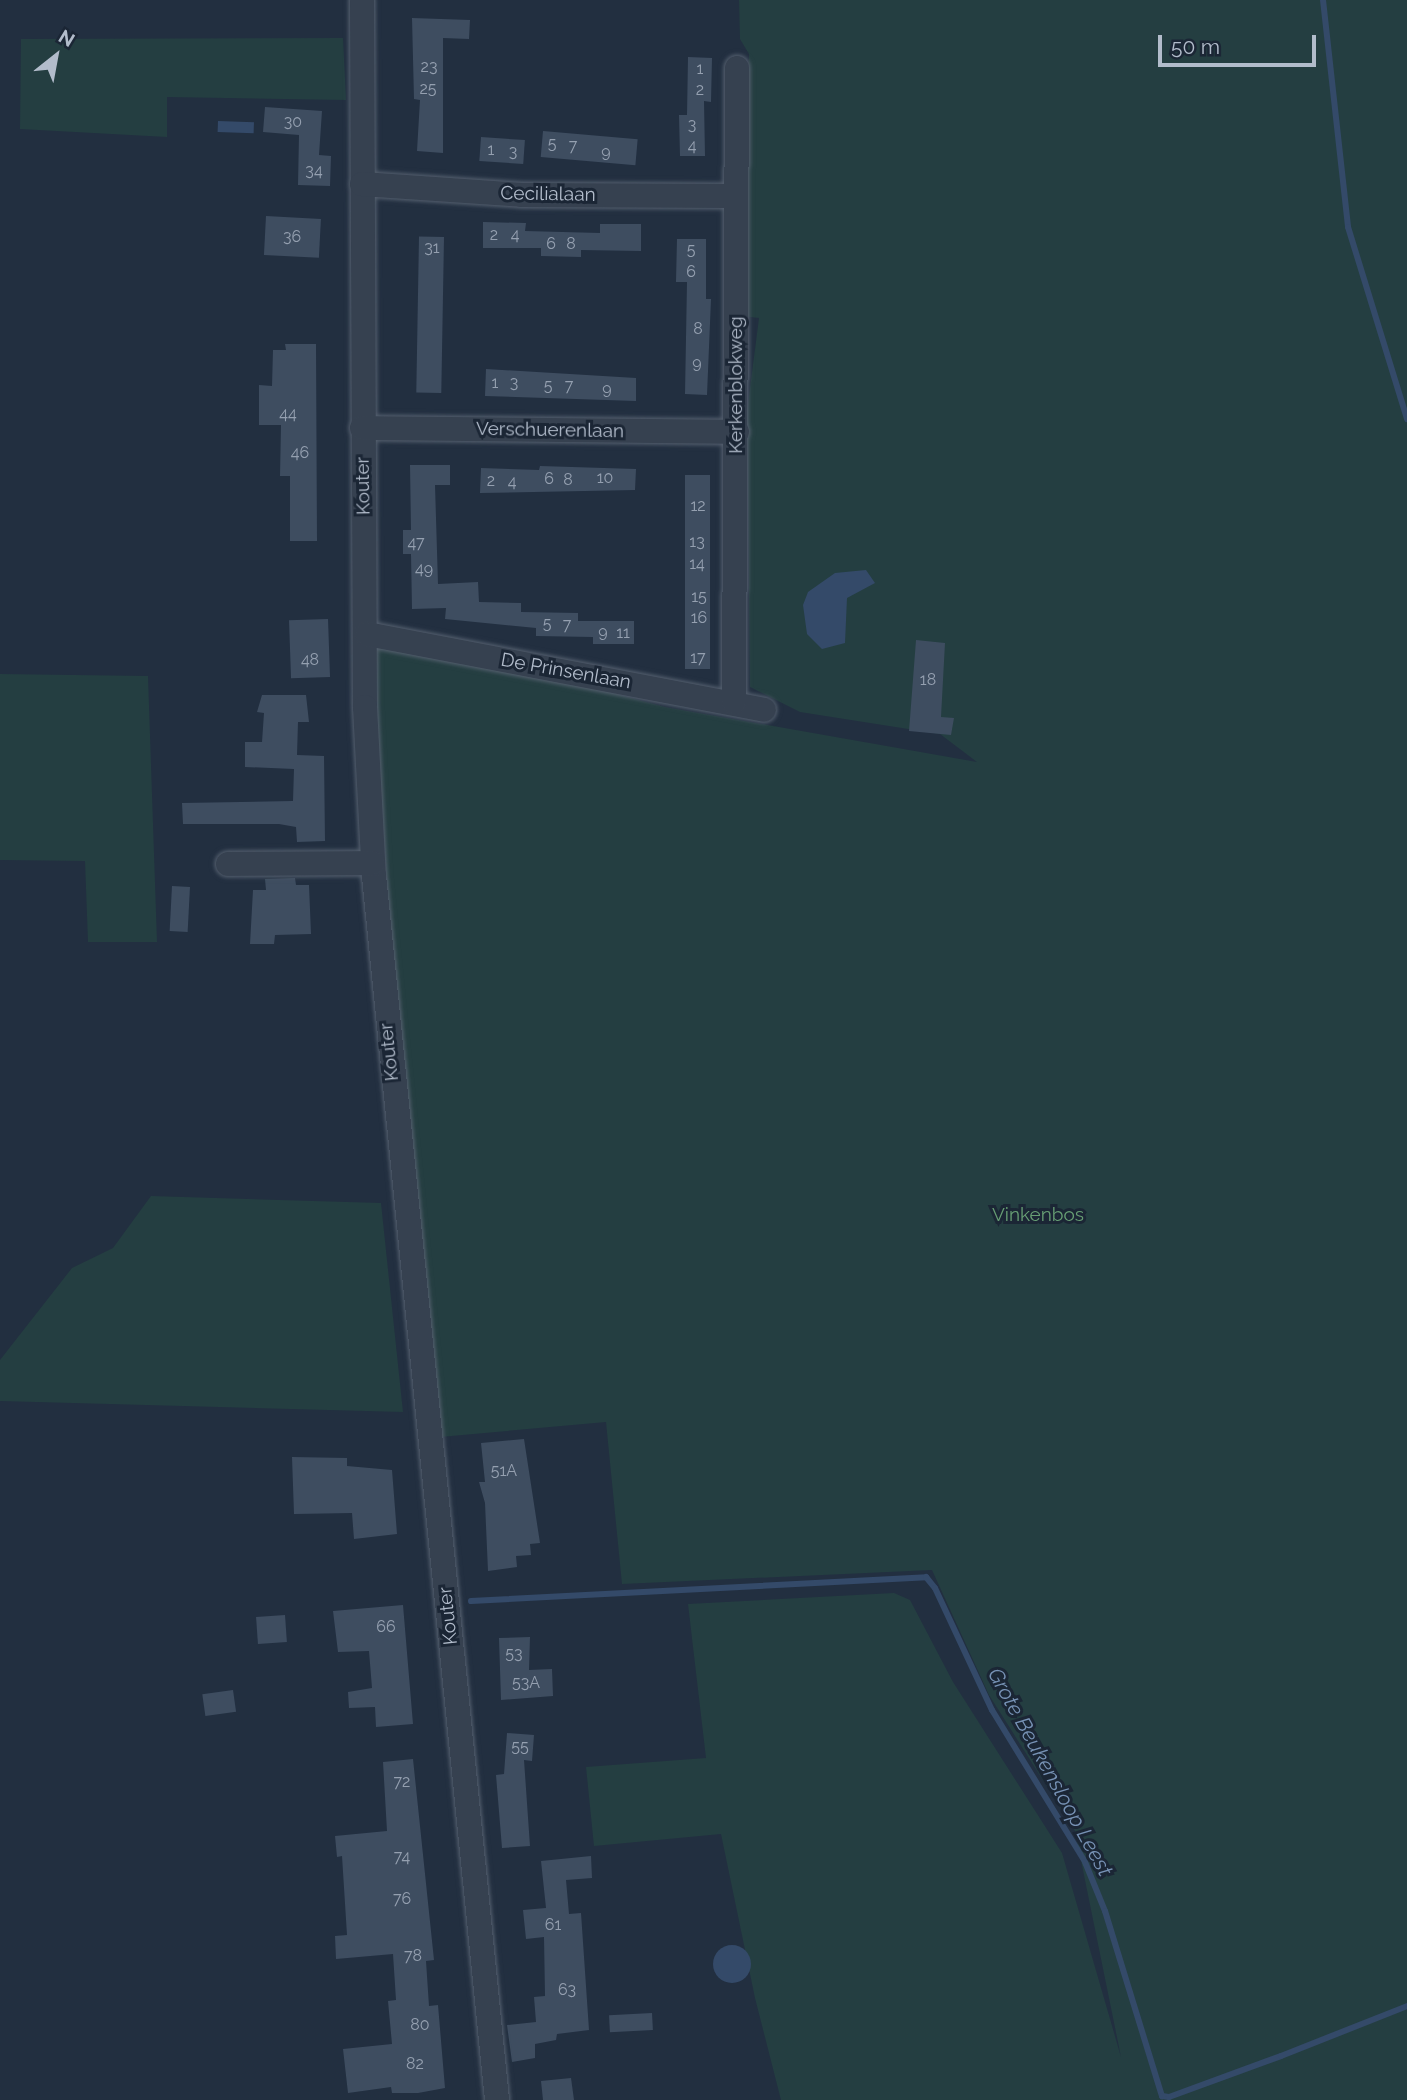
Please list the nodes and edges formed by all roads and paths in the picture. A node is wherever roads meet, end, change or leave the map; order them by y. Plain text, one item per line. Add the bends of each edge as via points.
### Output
1 (362, 0) edge
2 (737, 68) dead end
3 (362, 184) junction
4 (734, 196) junction
5 (362, 428) junction
6 (737, 432) junction
7 (367, 634) junction
8 (734, 702) junction
9 (764, 710) dead end
10 (373, 863) junction
11 (228, 864) dead end
12 (497, 2100) edge

1 - 3 street, Kouter
2 - 4 street, Kerkenblokweg
3 - 4 street, Cecilialaan via 522,195
3 - 5 street, Kouter
4 - 6 street, Kerkenblokweg
5 - 6 street, Verschuerenlaan
5 - 7 street, Kouter
6 - 8 street, Kerkenblokweg
7 - 8 street, De Prinsenlaan
7 - 10 street, Kouter via 365,707
8 - 9 street, De Prinsenlaan
10 - 11 street
10 - 12 street, Kouter

